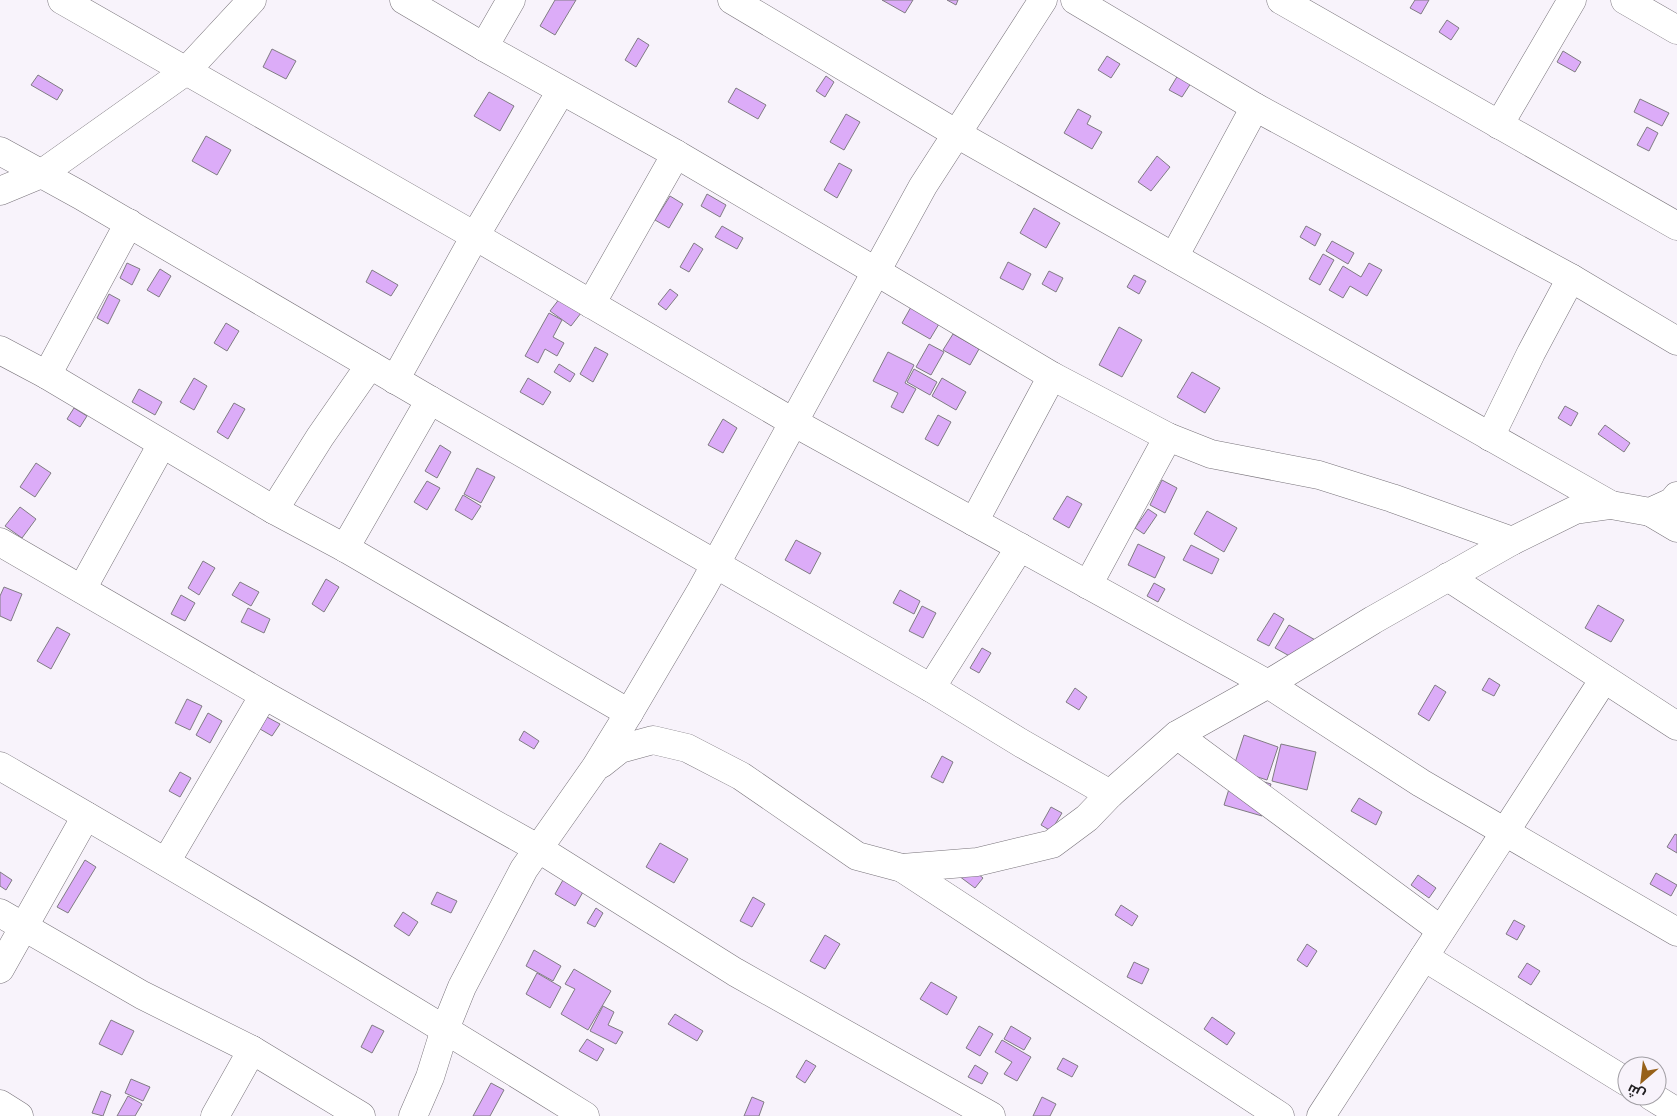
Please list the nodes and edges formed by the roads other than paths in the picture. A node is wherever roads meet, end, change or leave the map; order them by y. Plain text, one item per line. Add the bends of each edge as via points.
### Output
1 (62, 0) edge
2 (252, 0) edge
3 (404, 0) edge
4 (512, 0) edge
5 (732, 0) edge
6 (1043, 0) edge
7 (1075, 0) edge
8 (1572, 0) edge
9 (1625, 0) edge
10 (1293, 3) edge
11 (1677, 30) edge
12 (484, 47) junction
13 (186, 71) junction
14 (561, 91) junction
15 (1255, 107) junction
16 (1498, 125) junction
17 (957, 134) junction
18 (0, 151) edge
19 (676, 154) junction
20 (41, 174) junction
21 (0, 191) edge
22 (128, 224) junction
23 (1677, 226) edge
24 (474, 236) junction
25 (1174, 257) junction
26 (877, 272) junction
27 (1571, 278) junction
28 (591, 304) junction
29 (1677, 341) edge
30 (0, 350) edge
31 (370, 365) junction
32 (46, 375) junction
33 (1052, 376) junction
34 (395, 380) junction
35 (430, 400) junction
36 (794, 422) junction
37 (1168, 437) junction
38 (1490, 437) junction
39 (162, 444) junction
40 (1677, 496) edge
41 (1611, 505) junction
42 (274, 510) junction
43 (1650, 512) junction
44 (974, 522) junction
45 (1677, 528) edge
46 (1512, 541) junction
47 (0, 542) edge
48 (1020, 547) junction
49 (345, 548) junction
50 (715, 565) junction
51 (1448, 577) junction
52 (1088, 584) junction
53 (82, 589) junction
54 (1604, 679) junction
55 (1268, 684) junction
56 (931, 688) junction
57 (264, 695) junction
58 (629, 713) junction
59 (1677, 726) edge
60 (1177, 735) junction
61 (0, 766) edge
62 (595, 768) junction
63 (1110, 794) junction
64 (86, 816) junction
65 (1505, 832) junction
66 (539, 849) junction
67 (166, 862) junction
68 (902, 868) junction
69 (0, 914) edge
70 (24, 927) junction
71 (1441, 930) junction
72 (1677, 932) edge
73 (1424, 957) junction
74 (0, 970) edge
75 (445, 1029) junction
76 (252, 1050) junction
77 (1617, 1076) edge
78 (0, 1104) edge
79 (977, 1113) edge
80 (1331, 1113) edge
81 (20, 1116) edge
82 (215, 1116) edge
83 (361, 1116) edge
84 (413, 1116) edge
85 (585, 1116) edge
86 (1280, 1116) edge

1 - 13 street
2 - 13 street
3 - 12 street
4 - 12 street
5 - 17 street
6 - 17 street
7 - 15 street
8 - 16 street
9 - 11 street
10 - 16 street
12 - 14 street
13 - 20 street
13 - 24 street
14 - 19 street
14 - 24 street
15 - 25 street
15 - 27 street
16 - 23 street
17 - 25 street
17 - 26 street via 923,186
18 - 20 street
19 - 26 street
19 - 28 street
20 - 21 street
20 - 22 street
22 - 31 street
22 - 32 street
24 - 28 street
24 - 34 street
25 - 38 street
26 - 33 street
26 - 36 street
27 - 29 street
27 - 38 street
28 - 36 street
30 - 32 street
31 - 34 street
31 - 42 street
32 - 39 street
33 - 37 street
33 - 44 street
34 - 35 street
35 - 49 street
35 - 50 street
36 - 44 street
36 - 50 street
37 - 46 street via 1211,454 1319,475
37 - 52 street
38 - 41 street
39 - 42 street
39 - 53 street
40 - 43 street via 1672,502
41 - 43 street
41 - 46 street via 1575,510
42 - 49 street
43 - 45 street
44 - 48 street
46 - 51 street
47 - 53 street
48 - 52 street
48 - 56 street
49 - 58 street
50 - 56 street
50 - 58 street
51 - 54 street
51 - 55 street
52 - 55 street
53 - 57 street
54 - 59 street
54 - 65 street
55 - 60 street
55 - 65 street
56 - 63 street
57 - 66 street
57 - 67 street
58 - 62 street
60 - 63 street
60 - 71 street
61 - 64 street
62 - 66 street
62 - 68 street via 620,749 653,740 688,748 741,776 857,856
63 - 68 street via 1087,818 1052,844 977,862
64 - 67 street
64 - 70 street
65 - 71 street
65 - 72 street
66 - 75 street via 524,869 490,932
66 - 79 street via 735,972
67 - 75 street
68 - 86 street
69 - 70 street
70 - 74 street
70 - 76 street via 142,994
71 - 73 street
73 - 77 street
73 - 80 street
75 - 84 street
75 - 85 street
76 - 82 street
76 - 83 street
78 - 81 street

